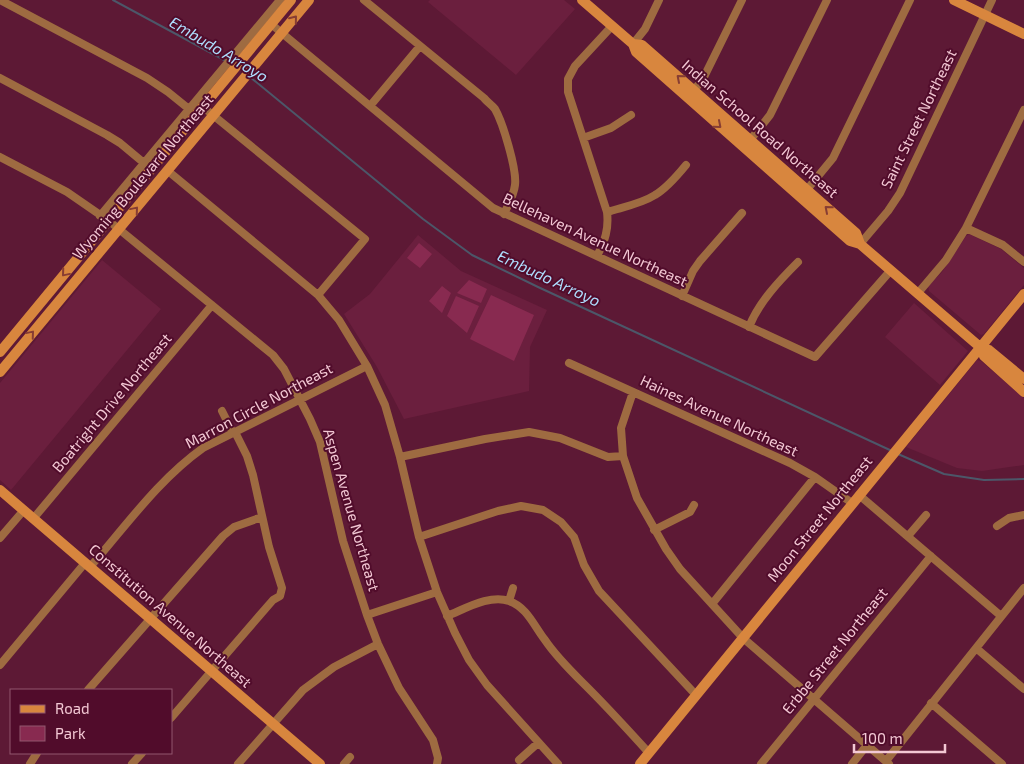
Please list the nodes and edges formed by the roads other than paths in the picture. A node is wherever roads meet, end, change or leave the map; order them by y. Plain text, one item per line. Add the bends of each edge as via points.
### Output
1 (0, 0) edge
2 (280, 0) edge
3 (291, 0) edge
4 (309, 0) edge
5 (364, 0) edge
6 (582, 0) edge
7 (659, 0) edge
8 (742, 0) edge
9 (827, 0) edge
10 (910, 0) edge
11 (954, 0) edge
12 (992, 0) edge
13 (985, 15) junction
14 (271, 24) junction
15 (612, 26) junction
16 (282, 33) junction
17 (1024, 34) edge
18 (633, 44) junction
19 (420, 46) junction
20 (241, 54) junction
21 (226, 72) junction
22 (0, 78) edge
23 (691, 94) junction
24 (370, 106) junction
25 (203, 107) junction
26 (189, 109) junction
27 (1023, 113) edge
28 (630, 115) dead end
29 (214, 116) junction
30 (583, 138) junction
31 (747, 144) junction
32 (0, 157) edge
33 (144, 163) junction
34 (686, 165) dead end
35 (168, 171) junction
36 (804, 194) junction
37 (607, 212) junction
38 (742, 213) dead end
39 (504, 214) junction
40 (104, 219) junction
41 (966, 228) junction
42 (119, 229) junction
43 (860, 244) junction
44 (598, 256) junction
45 (798, 262) dead end
46 (1024, 262) edge
47 (891, 270) junction
48 (918, 293) junction
49 (1024, 294) edge
50 (318, 295) junction
51 (682, 296) junction
52 (212, 305) junction
53 (750, 327) junction
54 (980, 347) junction
55 (0, 352) edge
56 (569, 362) dead end
57 (367, 366) junction
58 (0, 372) edge
59 (1024, 379) edge
60 (633, 392) junction
61 (1024, 392) edge
62 (300, 399) junction
63 (222, 411) dead end
64 (234, 432) junction
65 (623, 456) junction
66 (400, 457) junction
67 (815, 477) junction
68 (0, 490) edge
69 (856, 499) junction
70 (694, 505) dead end
71 (24, 510) junction
72 (926, 515) dead end
73 (1024, 515) edge
74 (262, 517) junction
75 (34, 519) junction
76 (997, 526) dead end
77 (654, 530) junction
78 (908, 536) junction
79 (419, 537) junction
80 (0, 538) edge
81 (931, 556) junction
82 (88, 565) junction
83 (513, 588) dead end
84 (1023, 591) edge
85 (437, 592) junction
86 (509, 601) junction
87 (712, 604) junction
88 (367, 615) junction
89 (447, 616) junction
90 (1001, 616) junction
91 (150, 618) junction
92 (743, 638) junction
93 (378, 644) junction
94 (976, 648) junction
95 (0, 665) edge
96 (211, 671) junction
97 (89, 689) edge
98 (1024, 689) edge
99 (696, 695) junction
100 (814, 698) junction
101 (931, 703) junction
102 (172, 717) edge
103 (272, 724) junction
104 (538, 743) junction
105 (867, 745) junction
106 (650, 752) junction
107 (141, 754) edge
108 (350, 757) dead end
109 (519, 760) dead end
110 (887, 762) edge
111 (132, 764) edge
112 (238, 764) edge
113 (320, 764) edge
114 (344, 764) edge
115 (437, 764) edge
116 (558, 764) edge
117 (640, 764) edge
118 (761, 764) edge
119 (852, 764) edge
120 (1002, 764) edge

1 - 26 street via 147,78
2 - 20 street
3 - 14 street, Wyoming Boulevard Northeast
16 -> 4 street, Wyoming Boulevard Northeast
5 - 19 street
6 - 15 street, Indian School Road Northeast
7 - 18 street via 645,29
8 - 23 street via 704,79
9 - 31 street via 770,115
10 - 36 street via 833,158
11 - 13 street
12 - 13 street, Saint Street Northeast
13 - 17 street
13 - 43 street, Saint Street Northeast via 900,193
14 - 16 street, Bellehaven Avenue Northeast
14 - 20 street, Wyoming Boulevard Northeast
15 - 18 street, Indian School Road Northeast
15 - 30 street via 575,66 568,79 568,92
16 - 24 street, Bellehaven Avenue Northeast
16 - 29 street, Wyoming Boulevard Northeast
18 - 23 street, Indian School Road Northeast via 636,52
19 - 24 street
19 - 39 street via 494,108 515,172 513,194
20 - 21 street, Wyoming Boulevard Northeast
21 - 25 street, Wyoming Boulevard Northeast
21 - 26 street
22 - 33 street via 107,135
23 - 31 street, Indian School Road Northeast
24 - 39 street, Bellehaven Avenue Northeast
25 - 29 street
25 - 40 street, Wyoming Boulevard Northeast
26 - 33 street
27 - 41 street
28 - 30 street via 611,128
29 - 35 street, Wyoming Boulevard Northeast
29 - 50 street via 365,239
30 - 37 street
31 - 36 street, Indian School Road Northeast
32 - 40 street, Aspen Avenue Northeast via 67,192
33 - 40 street
34 - 37 street via 668,186 655,195
42 -> 35 street, Wyoming Boulevard Northeast
35 - 50 street
36 - 43 street, Indian School Road Northeast via 850,240
37 - 44 street via 607,236
38 - 51 street via 700,261
39 - 44 street, Bellehaven Avenue Northeast
40 - 42 street, Aspen Avenue Northeast
40 -> 55 street, Wyoming Boulevard Northeast
41 - 46 street via 1003,245
41 - 48 street via 946,260
42 - 52 street, Aspen Avenue Northeast
58 -> 42 street, Wyoming Boulevard Northeast
43 - 47 street, Indian School Road Northeast
44 - 51 street, Bellehaven Avenue Northeast
45 - 53 street via 763,302
47 - 48 street, Indian School Road Northeast
47 - 53 street, Bellehaven Avenue Northeast via 815,357
48 - 54 street, Indian School Road Northeast
49 - 54 street, Moon Street Northeast
50 - 57 street via 339,320
51 - 53 street, Bellehaven Avenue Northeast
52 - 62 street, Aspen Avenue Northeast via 273,355
52 - 75 street, Boatright Drive Northeast
54 - 59 street, Indian School Road Northeast via 989,350
54 - 61 street, Indian School Road Northeast via 984,356
54 - 69 street, Moon Street Northeast
56 - 60 street, Haines Avenue Northeast
57 - 62 street, Marron Circle Northeast
57 - 66 street via 389,414
60 - 65 street via 621,428
60 - 67 street, Haines Avenue Northeast
62 - 64 street, Marron Circle Northeast
62 - 88 street, Aspen Avenue Northeast via 320,442 338,526
63 - 64 street
64 - 74 street via 247,456
64 - 82 street, Marron Circle Northeast via 203,448 166,478
65 - 66 street via 608,457 560,438 529,432
65 - 77 street via 637,498
66 - 79 street
67 - 69 street, Haines Avenue Northeast
67 - 87 street
68 - 71 street, Constitution Avenue Northeast
69 - 78 street, Haines Avenue Northeast
69 - 92 street, Moon Street Northeast
70 - 77 street via 690,512
71 - 75 street, Constitution Avenue Northeast
71 - 80 street
72 - 78 street
73 - 76 street via 1009,518
74 - 91 street via 234,527 223,536
74 - 96 street via 282,588 280,596
75 - 82 street, Constitution Avenue Northeast
77 - 87 street via 680,569
78 - 81 street, Haines Avenue Northeast
79 - 85 street
79 - 99 street via 498,511 521,506 543,510 561,522 574,537 584,565 599,591
81 - 90 street, Haines Avenue Northeast
81 - 100 street, Erbbe Street Northeast
82 - 91 street, Constitution Avenue Northeast
82 - 95 street, Marron Circle Northeast
83 - 86 street
84 - 90 street
85 - 88 street
85 - 89 street
86 - 89 street via 481,603
86 - 106 street via 530,617 567,667
87 - 92 street
88 - 93 street, Aspen Avenue Northeast
89 - 104 street via 469,660 497,698
90 - 94 street
91 - 96 street, Constitution Avenue Northeast
91 - 97 street
92 - 99 street, Moon Street Northeast
92 - 100 street
93 - 103 street via 334,666 303,690
93 - 115 street, Aspen Avenue Northeast via 399,688 433,740
94 - 98 street
94 - 101 street
96 - 102 street
96 - 103 street, Constitution Avenue Northeast
99 - 106 street, Moon Street Northeast
100 - 105 street
100 - 118 street, Erbbe Street Northeast
101 - 110 street
101 - 120 street
103 - 112 street
103 - 113 street, Constitution Avenue Northeast
104 - 109 street
104 - 116 street
105 - 110 street
105 - 119 street
106 - 117 street, Moon Street Northeast
107 - 111 street
108 - 114 street

